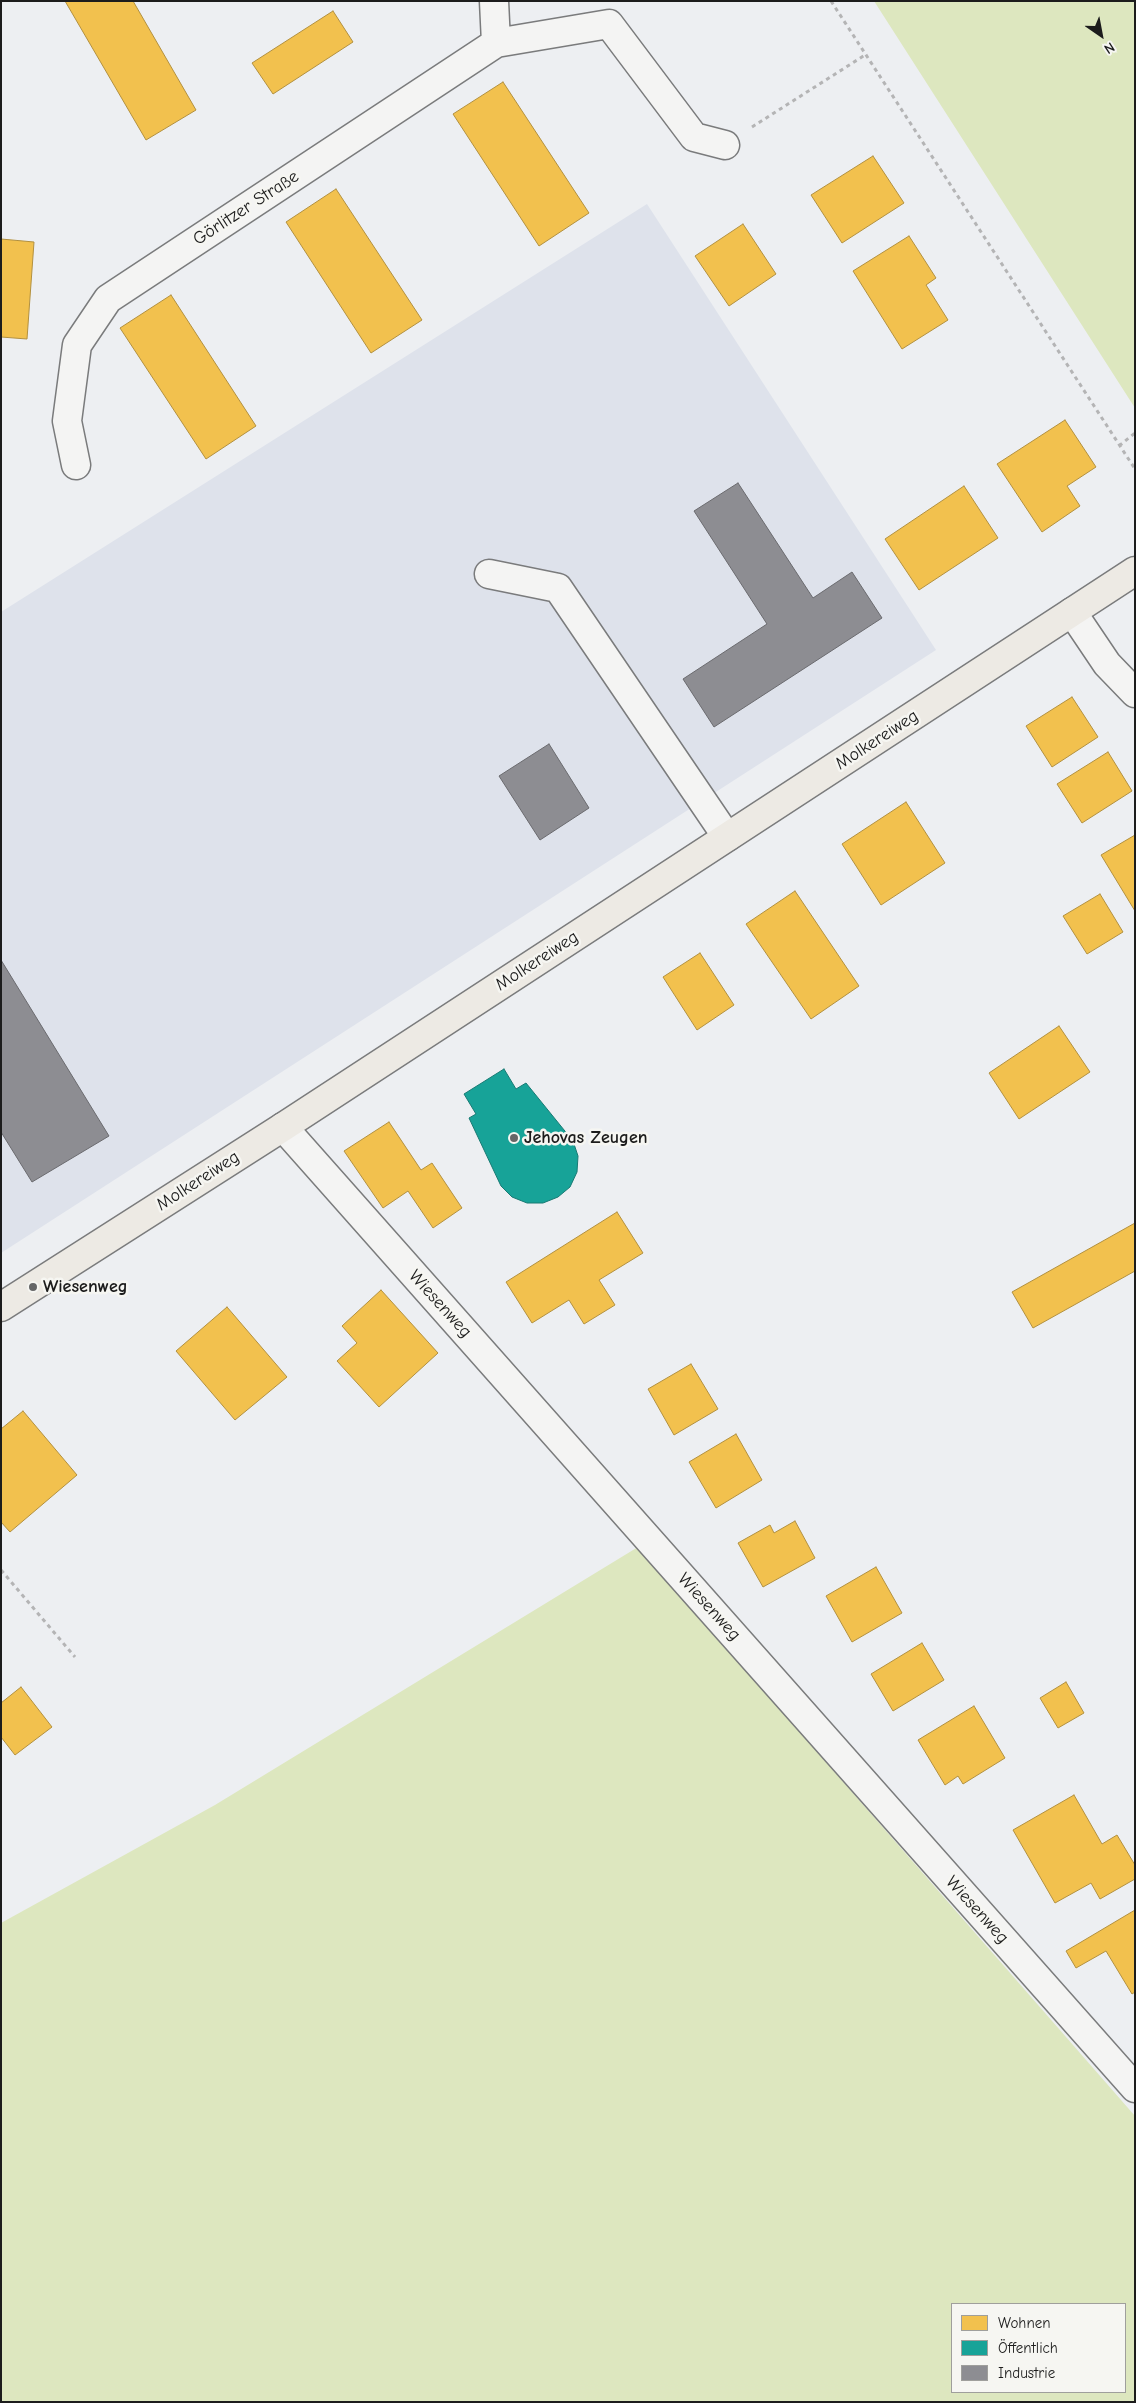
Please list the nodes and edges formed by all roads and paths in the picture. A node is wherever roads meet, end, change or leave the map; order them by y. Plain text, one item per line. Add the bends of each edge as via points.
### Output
1 (494, 1) edge
2 (831, 1) edge
3 (496, 43) junction
4 (865, 55) junction
5 (725, 145) joint
6 (1135, 433) edge
7 (1119, 446) junction
8 (76, 465) dead end
9 (1135, 469) edge
10 (1135, 571) edge
11 (489, 574) dead end
12 (1072, 612) junction
13 (1135, 694) edge
14 (727, 837) junction
15 (283, 1127) junction
16 (1, 1307) edge
17 (1, 1570) edge
18 (74, 1657) dead end
19 (1135, 2088) edge

1 - 3 street
2 - 4 path
3 - 5 street via 609,24 694,137
3 - 8 street, Görlitzer Straße via 108,300 77,345 67,421
4 - 5 path
4 - 7 path
6 - 7 path
7 - 9 path
10 - 12 main road, Molkereiweg
11 - 14 street via 558,588
12 - 13 street via 1107,664
12 - 14 main road, Molkereiweg
14 - 15 main road, Molkereiweg
15 - 16 main road, Molkereiweg
15 - 19 street, Wiesenweg
17 - 18 path

